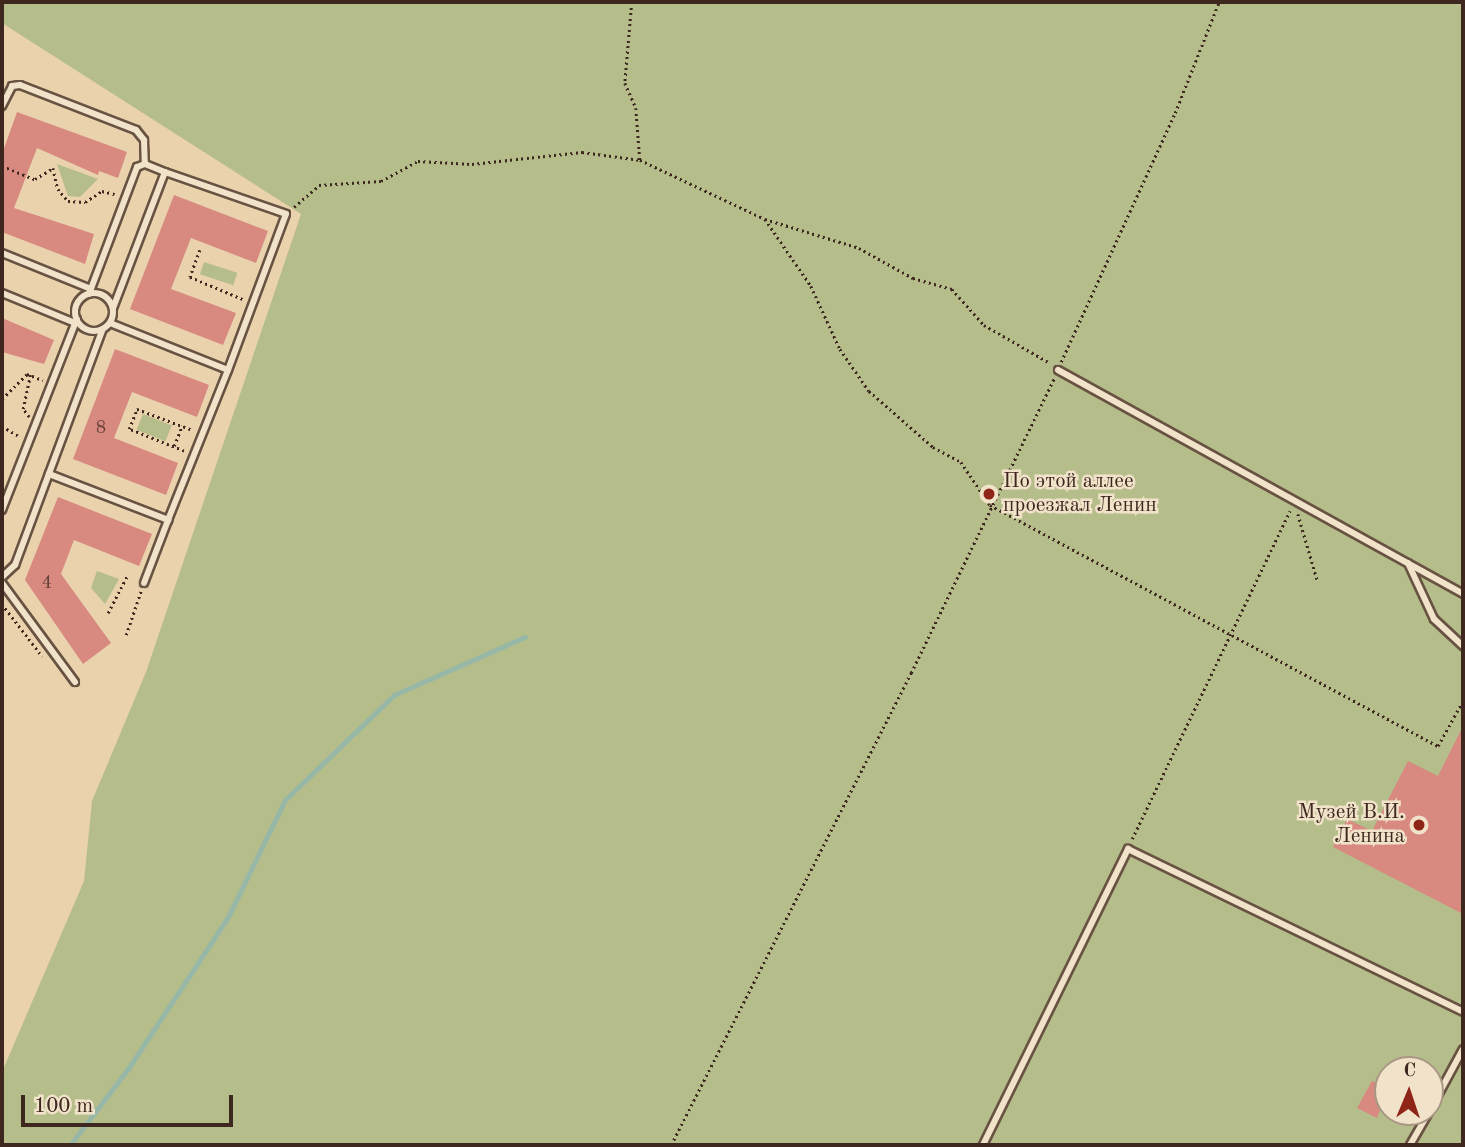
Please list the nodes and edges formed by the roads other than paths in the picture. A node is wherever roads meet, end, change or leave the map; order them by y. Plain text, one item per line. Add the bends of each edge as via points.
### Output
1 (2, 106) edge
2 (145, 164) junction
3 (165, 172) junction
4 (2, 253) edge
5 (90, 292) junction
6 (2, 293) edge
7 (113, 308) junction
8 (76, 321) junction
9 (110, 323) junction
10 (103, 329) junction
11 (228, 370) junction
12 (1058, 370) road end
13 (49, 474) junction
14 (2, 510) edge
15 (168, 520) junction
16 (1407, 562) junction
17 (2, 577) edge
18 (2, 583) edge
19 (144, 583) road end
20 (1463, 594) edge
21 (1463, 646) edge
22 (75, 682) dead end
23 (1463, 1012) edge
24 (1463, 1049) edge
25 (1444, 1084) edge
26 (1421, 1126) edge
27 (983, 1145) edge
28 (1410, 1145) edge

1 - 2 lane via 12,86 20,85 136,130 144,140
2 - 3 lane
2 - 5 lane via 136,167
3 - 7 lane
3 - 11 lane via 286,215
4 - 5 lane
5 - 7 lane via 104,296
5 - 8 lane via 77,305
6 - 8 lane
7 - 9 lane
8 - 10 lane via 90,331
8 - 14 lane
9 - 10 lane
9 - 11 lane
10 - 13 lane
11 - 15 lane
12 - 16 lane
13 - 15 lane
13 - 17 lane via 15,565
15 - 19 lane
16 - 20 lane
16 - 21 lane via 1434,619
18 - 22 lane
23 - 27 lane via 1128,849
24 - 25 lane
26 - 28 lane

